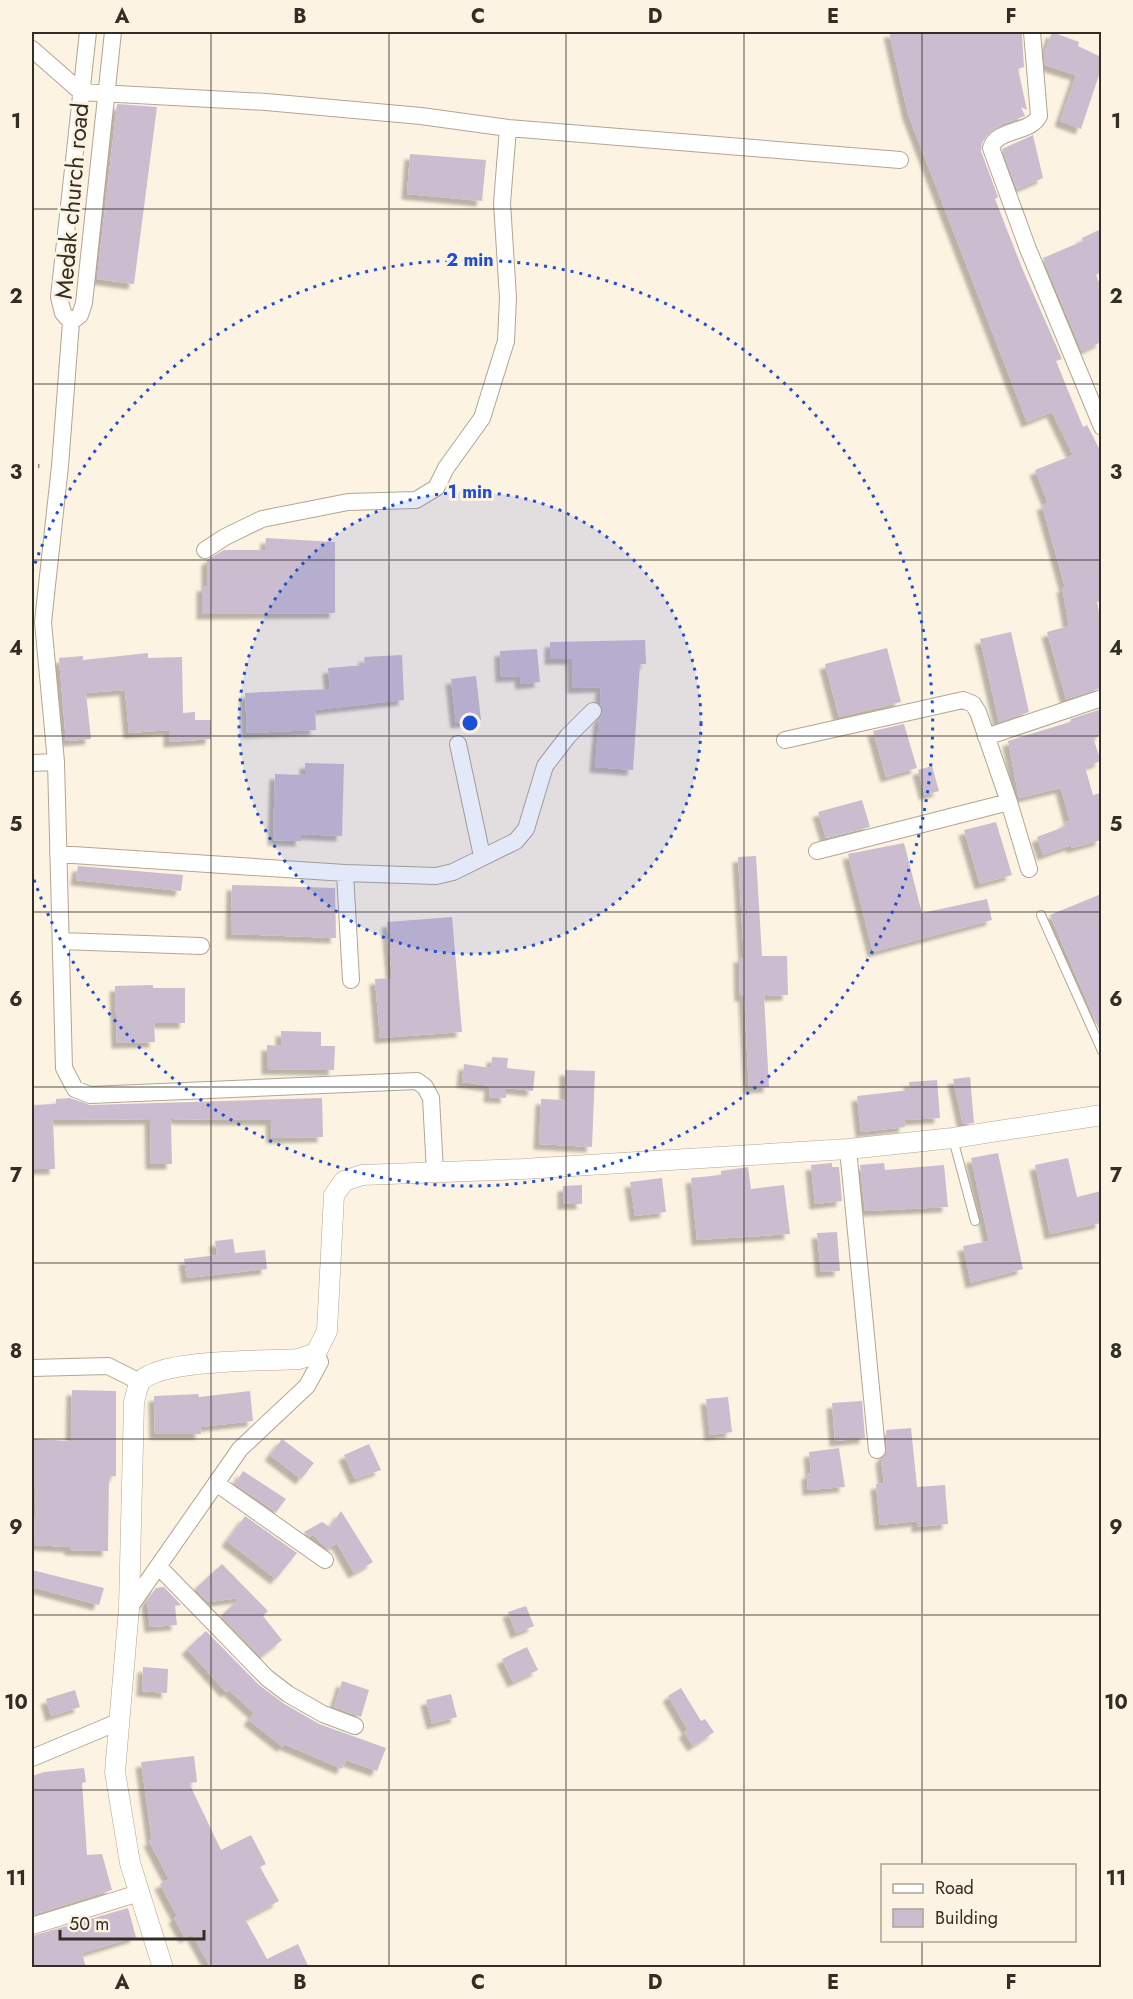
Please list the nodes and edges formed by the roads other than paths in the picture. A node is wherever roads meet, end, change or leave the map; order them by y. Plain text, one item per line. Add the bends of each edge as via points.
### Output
1 (88, 32) edge
2 (113, 32) edge
3 (1032, 32) edge
4 (32, 49) edge
5 (81, 92) junction
6 (107, 95) junction
7 (508, 128) junction
8 (900, 160) dead end
9 (70, 322) junction
10 (1101, 427) edge
11 (205, 550) dead end
12 (38, 622) edge
13 (1101, 698) edge
14 (593, 711) dead end
15 (986, 737) junction
16 (785, 740) dead end
17 (458, 744) dead end
18 (56, 762) junction
19 (32, 763) edge
20 (1009, 802) junction
21 (817, 851) dead end
22 (58, 854) junction
23 (482, 856) junction
24 (1029, 869) dead end
25 (345, 873) junction
26 (1041, 915) dead end
27 (61, 941) junction
28 (201, 946) dead end
29 (351, 980) dead end
30 (1101, 1051) edge
31 (1101, 1115) edge
32 (953, 1138) junction
33 (848, 1149) junction
34 (435, 1172) junction
35 (975, 1221) dead end
36 (316, 1353) junction
37 (32, 1368) edge
38 (140, 1382) junction
39 (877, 1450) dead end
40 (216, 1483) junction
41 (325, 1560) dead end
42 (159, 1567) junction
43 (129, 1608) junction
44 (118, 1722) junction
45 (355, 1726) dead end
46 (32, 1758) edge
47 (139, 1893) junction
48 (32, 1926) edge
49 (163, 1968) edge

1 - 5 street, Medak church road
2 - 6 street, Medak church road
3 - 10 street via 1039,116 1034,123 996,139 991,148
4 - 5 street
5 - 6 street
5 - 9 street, Medak church road via 59,297
6 - 7 street via 266,102
6 - 9 street, Medak church road via 84,303 80,315
7 - 8 street
7 - 11 street via 502,202 508,298 506,341 482,418 436,488 416,500 348,502 262,519
9 - 12 street via 60,466
12 - 18 street
13 - 15 street
14 - 23 street via 545,766 525,829 516,841
15 - 16 street via 978,712 973,704 963,700
15 - 20 street
17 - 23 street
18 - 19 street
18 - 22 street
20 - 21 street
20 - 24 street
22 - 25 street
22 - 27 street
23 - 25 street via 453,872 436,876
25 - 29 street
26 - 30 lane
27 - 28 street
27 - 34 street via 64,1068 75,1089 90,1095 417,1081 431,1098
31 - 32 street
32 - 33 street
32 - 35 lane
33 - 34 street
33 - 39 street
34 - 36 street via 362,1174 344,1181 334,1195 327,1331
36 - 38 street via 298,1359 190,1365 156,1371
36 - 40 street via 320,1362 306,1386 240,1449
37 - 38 street via 108,1366
38 - 43 street via 134,1402
40 - 41 street
40 - 42 street
42 - 43 street
42 - 45 street via 267,1678 323,1714
43 - 44 street
44 - 46 street
44 - 47 street via 115,1772
47 - 48 street
47 - 49 street

